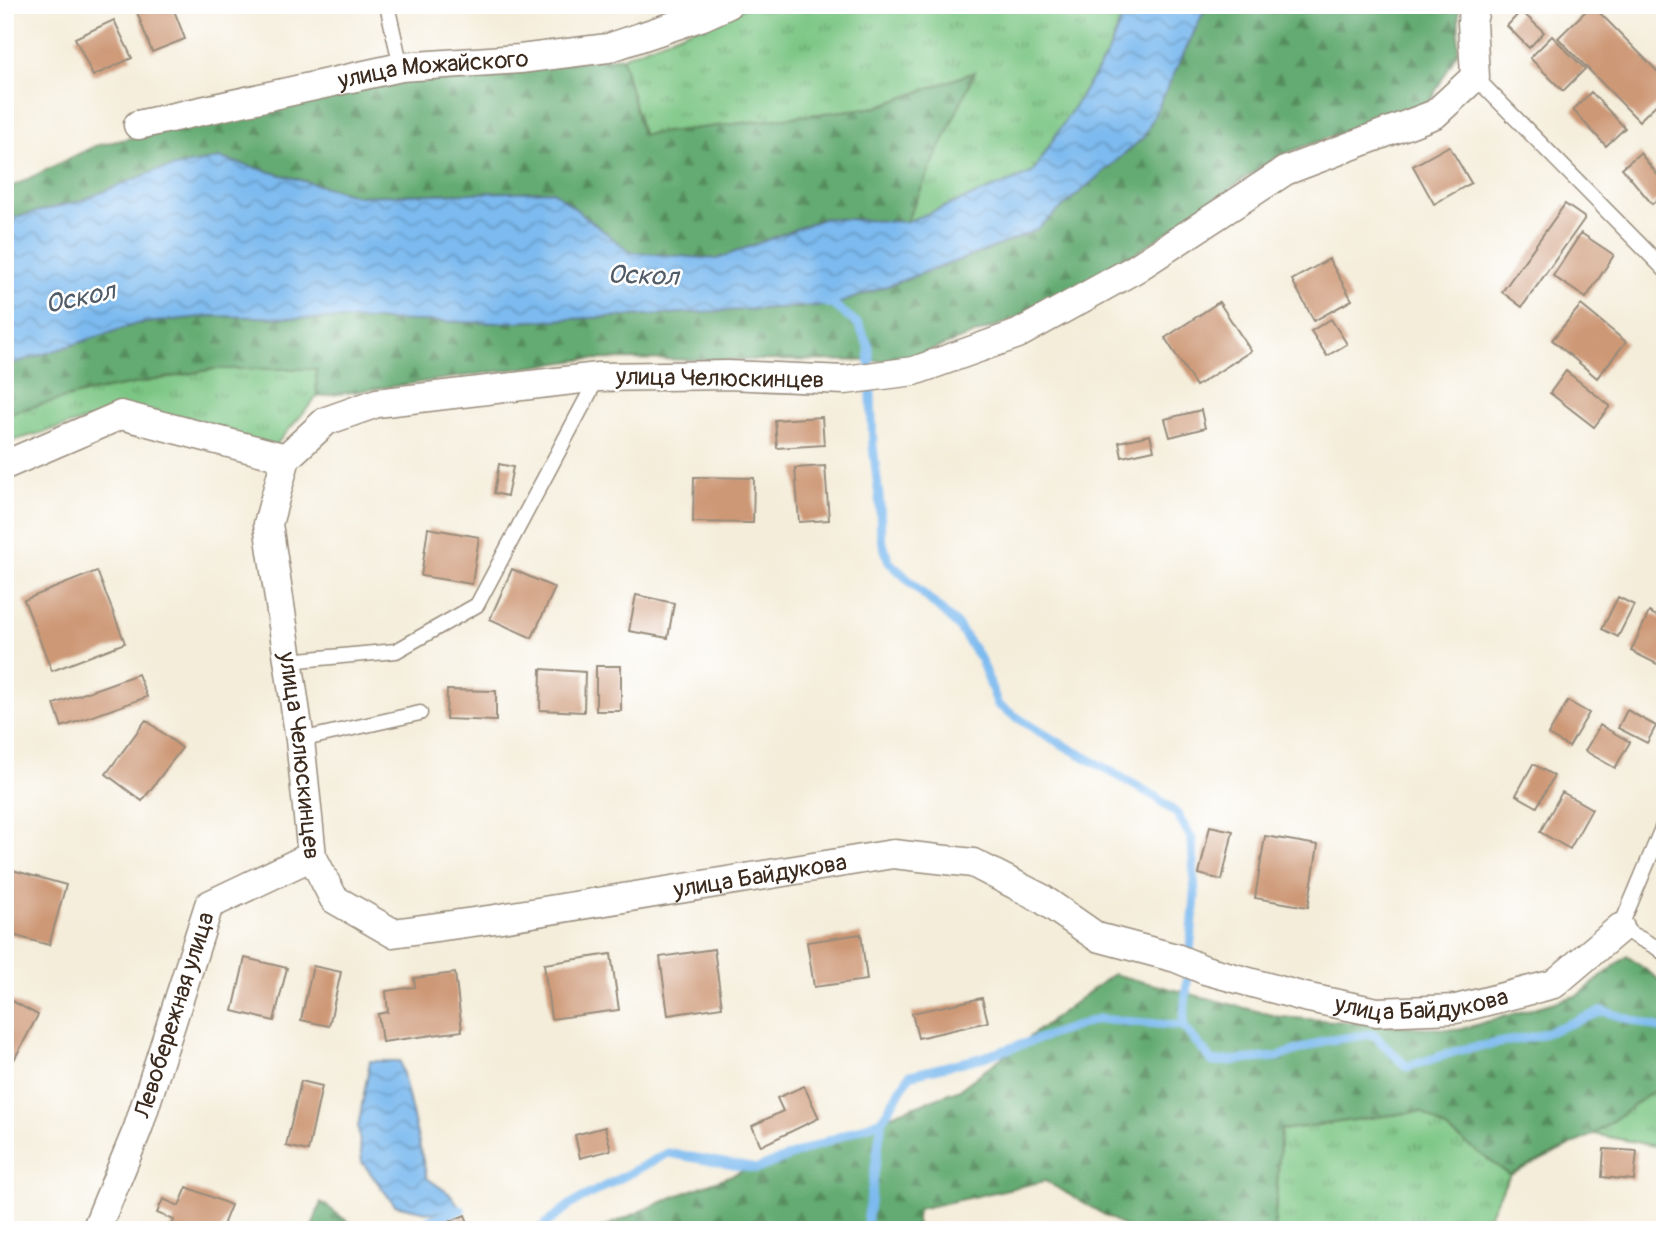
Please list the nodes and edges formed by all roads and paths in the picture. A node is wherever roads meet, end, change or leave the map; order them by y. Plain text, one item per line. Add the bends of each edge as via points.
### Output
1 (387, 5) edge
2 (727, 5) edge
3 (1476, 5) edge
4 (401, 66) junction
5 (1475, 77) junction
6 (138, 125) dead end
7 (1665, 270) edge
8 (598, 377) junction
9 (286, 458) junction
10 (5, 465) edge
11 (288, 661) junction
12 (420, 713) dead end
13 (300, 740) junction
14 (1665, 821) edge
15 (312, 856) junction
16 (334, 899) joint
17 (1620, 928) junction
18 (1665, 954) edge
19 (96, 1230) edge

1 - 4 lane
2 - 4 street, улица Можайского via 608,48
3 - 5 street via 1472,22
4 - 6 street, улица Можайского
5 - 7 lane
5 - 8 street, улица Челюскинцев via 1435,114 1285,170 1135,269 1018,334 914,370 845,380 728,375
8 - 9 street, улица Челюскинцев via 377,403 326,421
8 - 11 lane via 477,605 396,651
9 - 10 street via 121,415
9 - 11 street, улица Челюскинцев via 268,524
11 - 13 street, улица Челюскинцев
12 - 13 lane
13 - 15 street, улица Челюскинцев
14 - 17 lane
15 - 16 street, улица Челюскинцев
15 - 19 street, Левобережная улица via 208,905 138,1128
16 - 17 street, улица Байдукова via 393,933 893,854 974,863 1041,898 1097,937 1304,998 1377,1012 1456,1009 1554,984
17 - 18 lane

